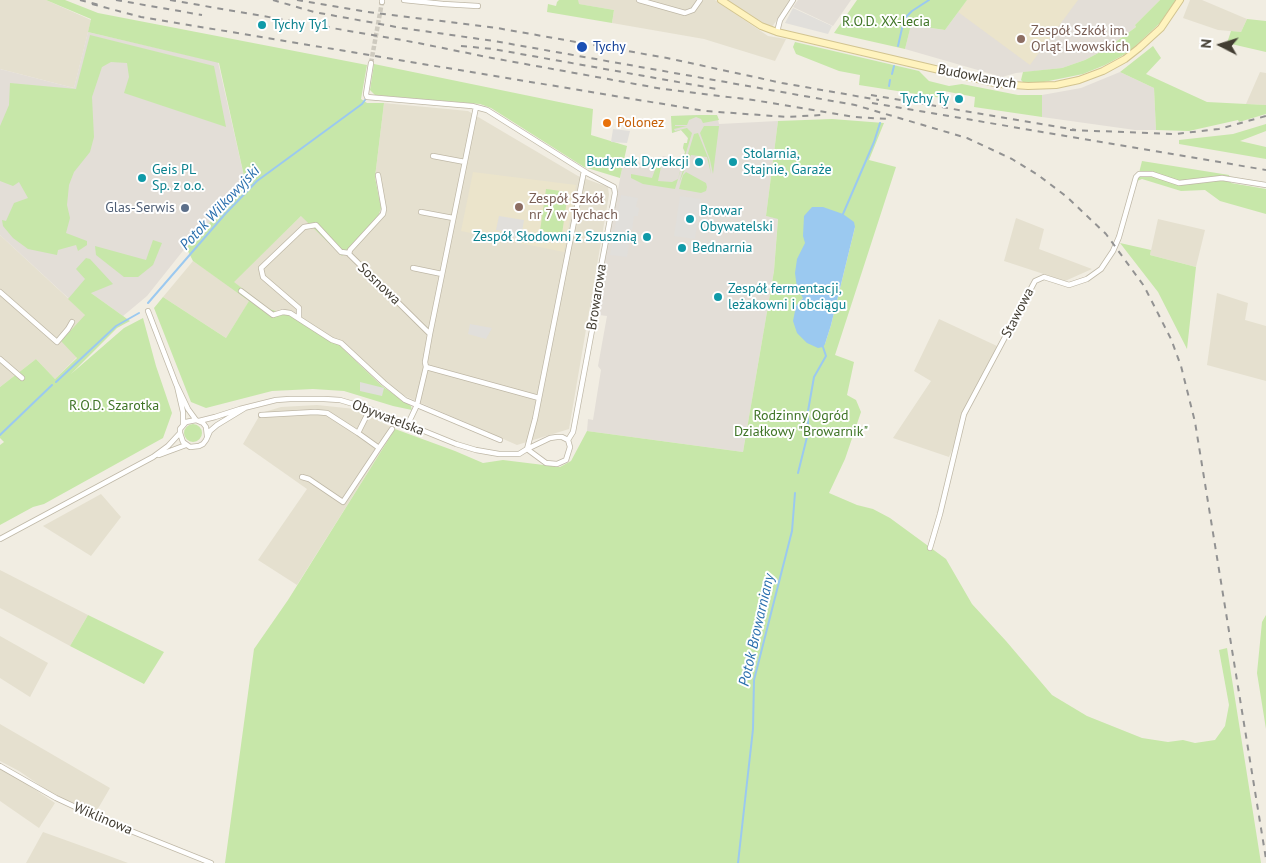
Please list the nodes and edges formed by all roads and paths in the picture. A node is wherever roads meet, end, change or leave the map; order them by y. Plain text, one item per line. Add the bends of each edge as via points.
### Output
1 (404, 0) edge
2 (640, 0) edge
3 (700, 0) edge
4 (721, 0) edge
5 (793, 0) edge
6 (1180, 0) edge
7 (478, 6) dead end
8 (777, 32) junction
9 (371, 63) tunnel mouth
10 (476, 107) junction
11 (433, 156) dead end
12 (465, 162) junction
13 (584, 171) junction
14 (378, 175) dead end
15 (1266, 185) edge
16 (421, 212) dead end
17 (454, 218) junction
18 (349, 253) junction
19 (412, 268) dead end
20 (442, 274) junction
21 (241, 291) dead end
22 (0, 292) edge
23 (148, 311) dead end
24 (299, 317) junction
25 (72, 322) dead end
26 (430, 334) junction
27 (0, 359) edge
28 (426, 367) junction
29 (22, 378) dead end
30 (176, 384) junction
31 (538, 398) junction
32 (417, 405) junction
33 (246, 408) junction
34 (370, 408) junction
35 (261, 415) dead end
36 (198, 420) junction
37 (408, 424) junction
38 (183, 425) junction
39 (392, 429) dead end
40 (180, 433) junction
41 (358, 434) junction
42 (207, 436) junction
43 (500, 440) dead end
44 (568, 440) junction
45 (186, 445) junction
46 (379, 448) junction
47 (527, 449) junction
48 (153, 457) junction
49 (302, 477) dead end
50 (0, 539) edge
51 (930, 548) dead end
52 (0, 766) edge
53 (211, 863) edge

1 - 7 street
2 - 3 street via 685,13 693,10
4 - 8 street, Budowlanych via 761,26
5 - 8 street via 780,20
6 - 8 street, Budowlanych via 1161,28 1125,59 1079,80 1042,86 999,84
9 - 10 street, Browarowa via 368,97
10 - 12 street
10 - 13 street, Browarowa via 505,120
11 - 12 street
12 - 17 street
13 - 31 street
13 - 44 street, Browarowa via 612,185 615,193 573,432
14 - 18 street, Sosnowa via 383,214
15 - 51 street, Stawowa via 1222,178 1179,183 1152,174 1139,174 1113,251 1102,269 1069,285 1043,277 1035,281 964,414
16 - 17 street
17 - 20 street
18 - 24 street via 341,252 316,225 304,227 262,268 263,277 299,308
18 - 26 street, Sosnowa
19 - 20 street
20 - 26 street
21 - 24 street via 273,315 283,312
22 - 25 street via 57,342
23 - 30 street
24 - 32 street, Obywatelska via 332,340 341,342 384,384
26 - 28 street
27 - 29 street
28 - 31 street
28 - 32 street
30 - 36 street via 188,409
30 - 38 street
31 - 47 street
32 - 37 street
32 - 43 street, Obywatelska
33 - 34 street, Obywatelska via 276,400 309,398 340,400
33 - 36 street, Obywatelska
33 - 42 street, Obywatelska via 210,430
34 - 37 street, Obywatelska
34 - 41 street
35 - 41 street via 327,413
36 - 38 street via 190,420
36 - 42 street via 206,427
37 - 47 street, Obywatelska via 476,450 512,454 523,453
38 - 40 street
39 - 46 street
40 - 45 street
40 - 48 street
41 - 46 street
42 - 45 street via 199,446
44 - 47 street, Obywatelska via 553,438
44 - 47 street via 568,456 558,464 546,463
45 - 48 street
46 - 49 street via 342,502
48 - 50 street
52 - 53 street, Wiklinowa via 101,819

